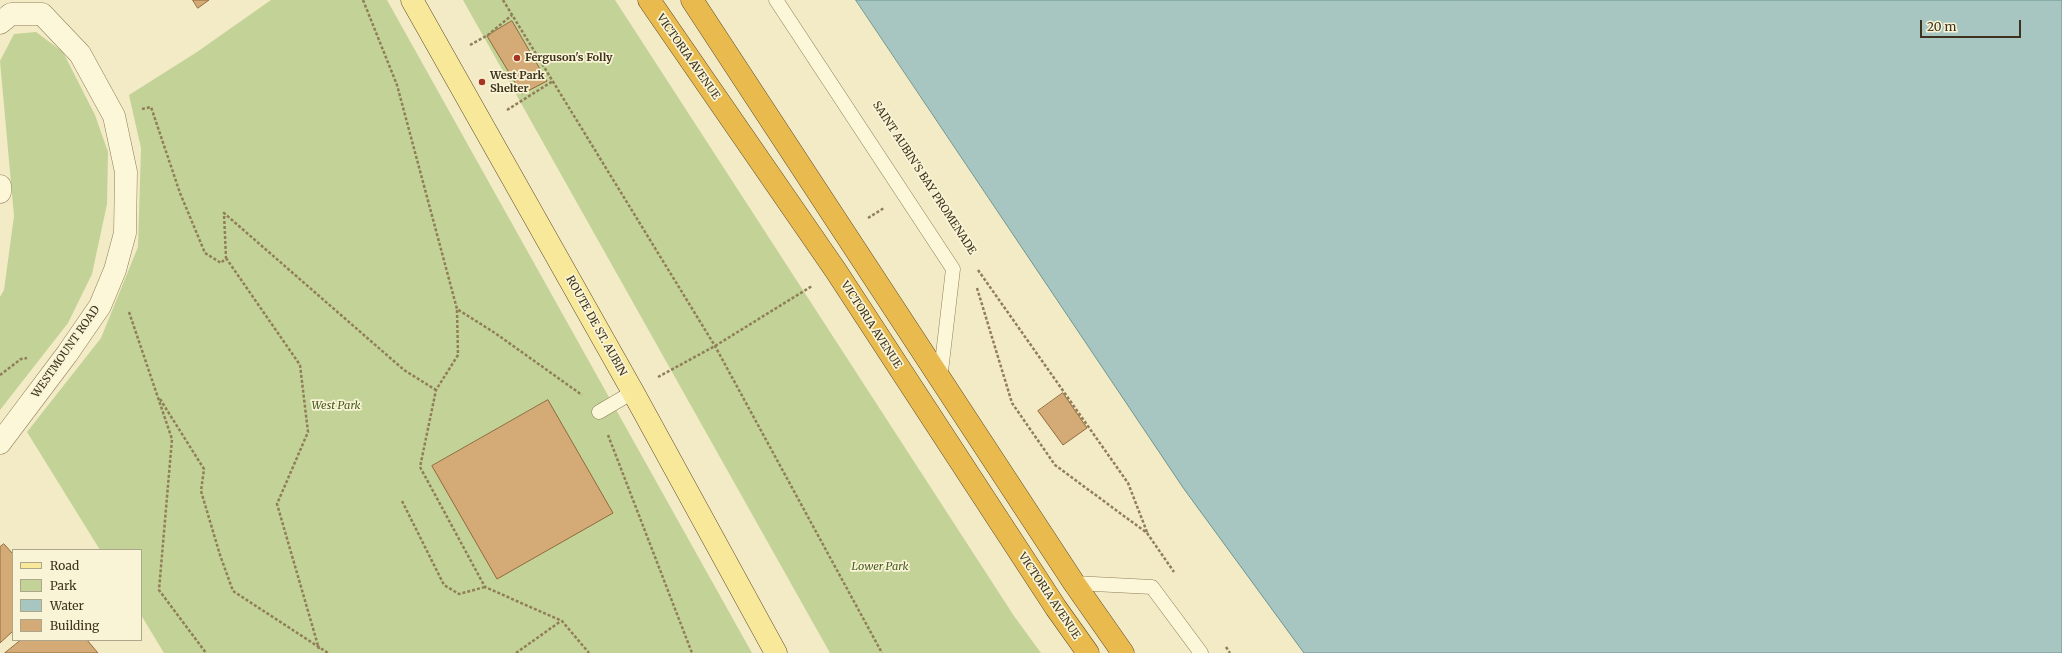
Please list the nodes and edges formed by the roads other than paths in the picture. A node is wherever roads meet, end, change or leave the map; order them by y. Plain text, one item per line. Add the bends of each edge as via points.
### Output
1 (412, 0) edge
2 (649, 0) edge
3 (692, 0) edge
4 (776, 0) edge
5 (0, 23) edge
6 (0, 186) edge
7 (0, 192) edge
8 (940, 380) junction
9 (633, 392) junction
10 (599, 412) road end
11 (0, 443) edge
12 (1074, 583) junction
13 (776, 653) edge
14 (1088, 653) edge
15 (1123, 653) edge
16 (1201, 653) edge

1 - 9 main road, ROUTE DE ST. AUBIN
2 - 14 highway, VICTORIA AVENUE via 836,271
3 - 8 highway
4 - 8 lane via 953,269
5 - 11 street, WESTMOUNT ROAD via 11,14 42,14 80,54 114,116 126,172 125,233 116,270 100,306
6 - 7 street
8 - 12 highway
9 - 10 lane
9 - 13 main road, ROUTE DE ST. AUBIN
12 - 15 highway
12 - 16 lane via 1152,587

